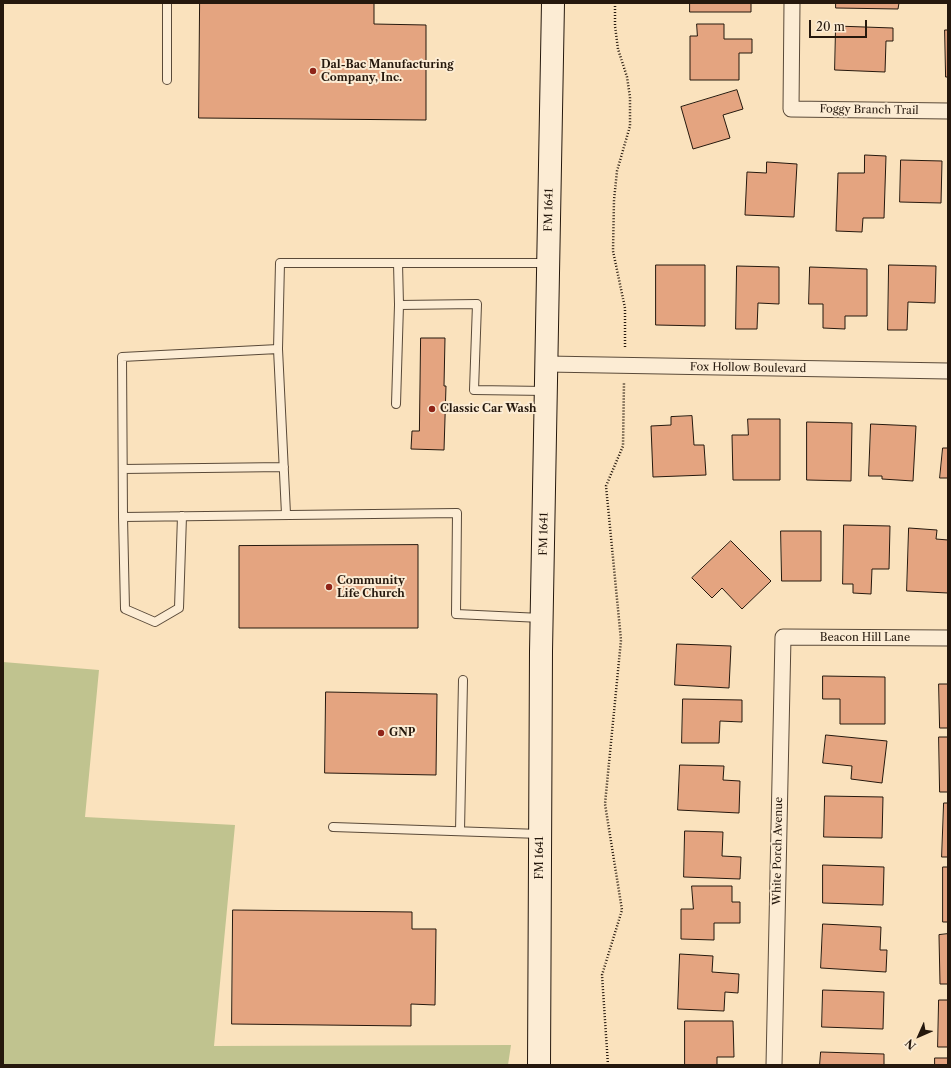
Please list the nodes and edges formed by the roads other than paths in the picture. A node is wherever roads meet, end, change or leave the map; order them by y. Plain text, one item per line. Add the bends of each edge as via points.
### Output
1 (167, 3) edge
2 (554, 3) edge
3 (792, 3) edge
4 (167, 80) dead end
5 (948, 111) edge
6 (398, 263) junction
7 (548, 263) junction
8 (399, 305) junction
9 (278, 349) junction
10 (548, 364) junction
11 (948, 372) edge
12 (547, 391) junction
13 (396, 404) dead end
14 (284, 466) junction
15 (123, 469) junction
16 (286, 514) junction
17 (182, 516) junction
18 (123, 517) junction
19 (542, 618) junction
20 (783, 637) joint
21 (948, 638) edge
22 (463, 680) dead end
23 (333, 827) dead end
24 (460, 831) junction
25 (540, 834) junction
26 (539, 1065) edge
27 (774, 1065) edge

1 - 4 lane
2 - 7 main road, FM 1641 / FM 1641
3 - 5 street, Foggy Branch Trail via 790,109
6 - 7 lane
6 - 8 lane
6 - 9 lane via 280,263
7 - 10 main road, FM 1641 / FM 1641
8 - 12 lane via 477,304 474,390
8 - 13 lane
9 - 14 lane
9 - 15 lane via 122,357
10 - 11 street, Fox Hollow Boulevard
10 - 12 main road, FM 1641 / FM 1641
12 - 19 main road, FM 1641 / FM 1641
14 - 15 lane
14 - 16 lane
15 - 18 lane
16 - 17 lane
16 - 19 lane via 457,513 456,614
17 - 18 lane
17 - 18 lane via 179,608 155,622 125,609
19 - 25 main road, FM 1641 / FM 1641
20 - 21 street, Beacon Hill Lane
20 - 27 street, White Porch Avenue
22 - 24 lane
23 - 24 lane
24 - 25 lane
25 - 26 main road, FM 1641 / FM 1641

